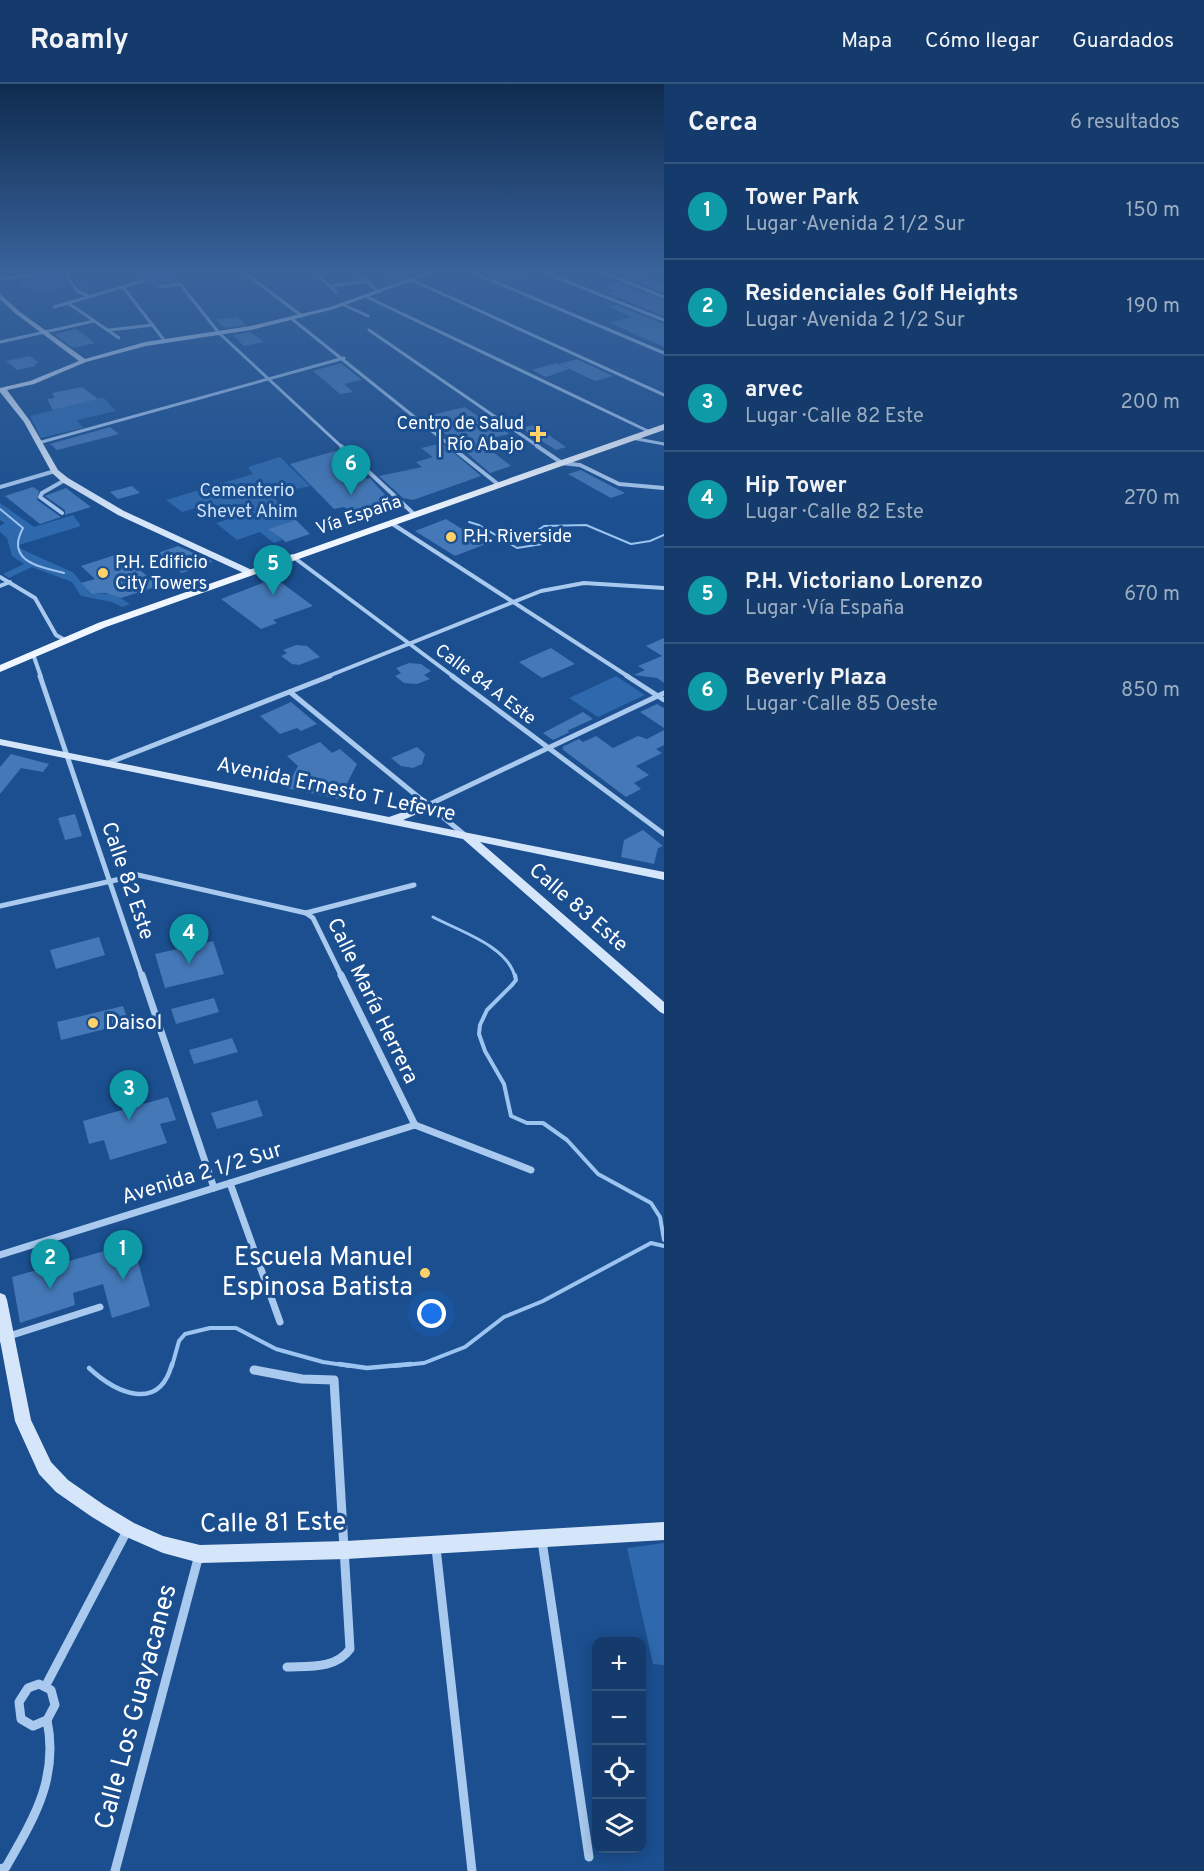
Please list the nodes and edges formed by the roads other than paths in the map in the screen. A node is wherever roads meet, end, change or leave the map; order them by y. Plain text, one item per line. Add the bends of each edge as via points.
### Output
1 (74, 353) edge
2 (113, 353) edge
3 (241, 353) edge
4 (338, 353) edge
5 (403, 353) edge
6 (485, 353) edge
7 (573, 353) edge
8 (344, 358) junction
9 (84, 361) junction
10 (268, 379) junction
11 (2, 390) edge
12 (664, 395) edge
13 (664, 427) edge
14 (650, 432) junction
15 (632, 438) junction
16 (38, 442) junction
17 (664, 444) edge
18 (562, 463) junction
19 (55, 471) junction
20 (65, 480) junction
21 (499, 484) junction
22 (0, 487) edge
23 (664, 488) edge
24 (62, 513) dead end
25 (415, 515) junction
26 (391, 523) junction
27 (292, 556) junction
28 (249, 572) junction
29 (0, 577) edge
30 (10, 582) junction
31 (0, 586) edge
32 (664, 588) edge
33 (513, 601) junction
34 (65, 640) junction
35 (409, 645) junction
36 (33, 654) junction
37 (0, 669) edge
38 (290, 692) junction
39 (664, 693) edge
40 (658, 696) junction
41 (664, 700) edge
42 (0, 742) edge
43 (549, 749) junction
44 (67, 756) junction
45 (108, 764) junction
46 (425, 803) junction
47 (388, 821) junction
48 (664, 834) edge
49 (467, 837) junction
50 (516, 846) junction
51 (500, 865) junction
52 (664, 876) edge
53 (110, 879) junction
54 (414, 885) dead end
55 (0, 906) edge
56 (306, 913) junction
57 (664, 1009) edge
58 (414, 1125) junction
59 (531, 1170) dead end
60 (230, 1183) junction
61 (214, 1188) junction
62 (0, 1255) edge
63 (0, 1300) edge
64 (100, 1307) dead end
65 (280, 1322) dead end
66 (3, 1338) edge
67 (254, 1370) dead end
68 (128, 1528) junction
69 (664, 1531) edge
70 (542, 1538) junction
71 (436, 1544) junction
72 (345, 1550) junction
73 (200, 1554) junction
74 (286, 1667) dead end
75 (46, 1685) junction
76 (47, 1720) junction
77 (589, 1857) dead end
78 (0, 1869) edge
79 (115, 1871) edge
80 (472, 1871) edge

1 - 9 street
2 - 9 street
3 - 10 street
4 - 8 street
5 - 18 street
6 - 14 street
7 - 12 street
8 - 10 street
8 - 21 street
9 - 11 street via 32,383
10 - 16 street
10 - 25 street
11 - 16 street
13 - 14 main road, Vía España
14 - 15 main road, Vía España
15 - 17 street
15 - 18 main road, Vía España
16 - 19 street
18 - 21 main road, Vía España
18 - 23 street via 580,465 619,484
19 - 20 street
19 - 22 street
20 - 24 street via 40,497
20 - 28 street via 121,513
21 - 25 main road, Vía España
25 - 26 main road, Vía España
26 - 27 main road, Vía España
26 - 33 street
27 - 28 main road, Vía España
27 - 35 street, Calle 84 A Este
28 - 34 main road, Vía España
29 - 30 street
30 - 31 street
30 - 34 street via 35,598 56,635
32 - 33 street via 584,583
33 - 35 street
33 - 40 street
34 - 36 main road, Vía España
35 - 38 street
35 - 43 street, Calle 84 A Este
36 - 37 main road, Vía España
36 - 44 street, Calle 82 Este
38 - 45 street
38 - 46 street
39 - 40 street
40 - 41 street
40 - 43 street
42 - 44 street, Avenida Ernesto T Lefevre
43 - 46 street
43 - 48 street, Calle 84 A Este
44 - 45 street, Avenida Ernesto T Lefevre
44 - 53 street, Calle 82 Este
45 - 47 street, Avenida Ernesto T Lefevre
46 - 47 street via 413,813
46 - 49 street
47 - 49 street, Avenida Ernesto T Lefevre
49 - 50 street, Avenida Ernesto T Lefevre
49 - 51 street, Calle 83 Este
50 - 51 street via 502,853
50 - 52 street, Avenida Ernesto T Lefevre
51 - 57 street, Calle 83 Este
53 - 55 street, Calle María Herrera
53 - 56 street, Calle María Herrera via 145,876
53 - 61 street, Calle 82 Este
54 - 56 street
56 - 58 street, Calle María Herrera via 313,918
58 - 59 street
58 - 60 street, Avenida 2 1/2 Sur
60 - 61 street, Avenida 2 1/2 Sur
60 - 65 street
61 - 62 street, Avenida 2 1/2 Sur
63 - 66 street, Calle 81 Este
64 - 66 street
66 - 68 street, Calle 81 Este via 23,1421 45,1468 62,1486
67 - 72 street via 334,1380
68 - 73 street, Calle 81 Este via 163,1544
68 - 75 street
69 - 70 street, Calle 81 Este
70 - 71 street, Calle 81 Este
70 - 77 street
71 - 72 street, Calle 81 Este
71 - 80 street
72 - 73 street, Calle 81 Este
72 - 74 street via 351,1641 346,1657 337,1663
73 - 79 street, Calle Los Guayacanes
75 - 76 street via 55,1705
75 - 76 street via 32,1685 26,1690 18,1713 26,1724 33,1726
76 - 78 street via 52,1736 50,1778 31,1824 6,1867

